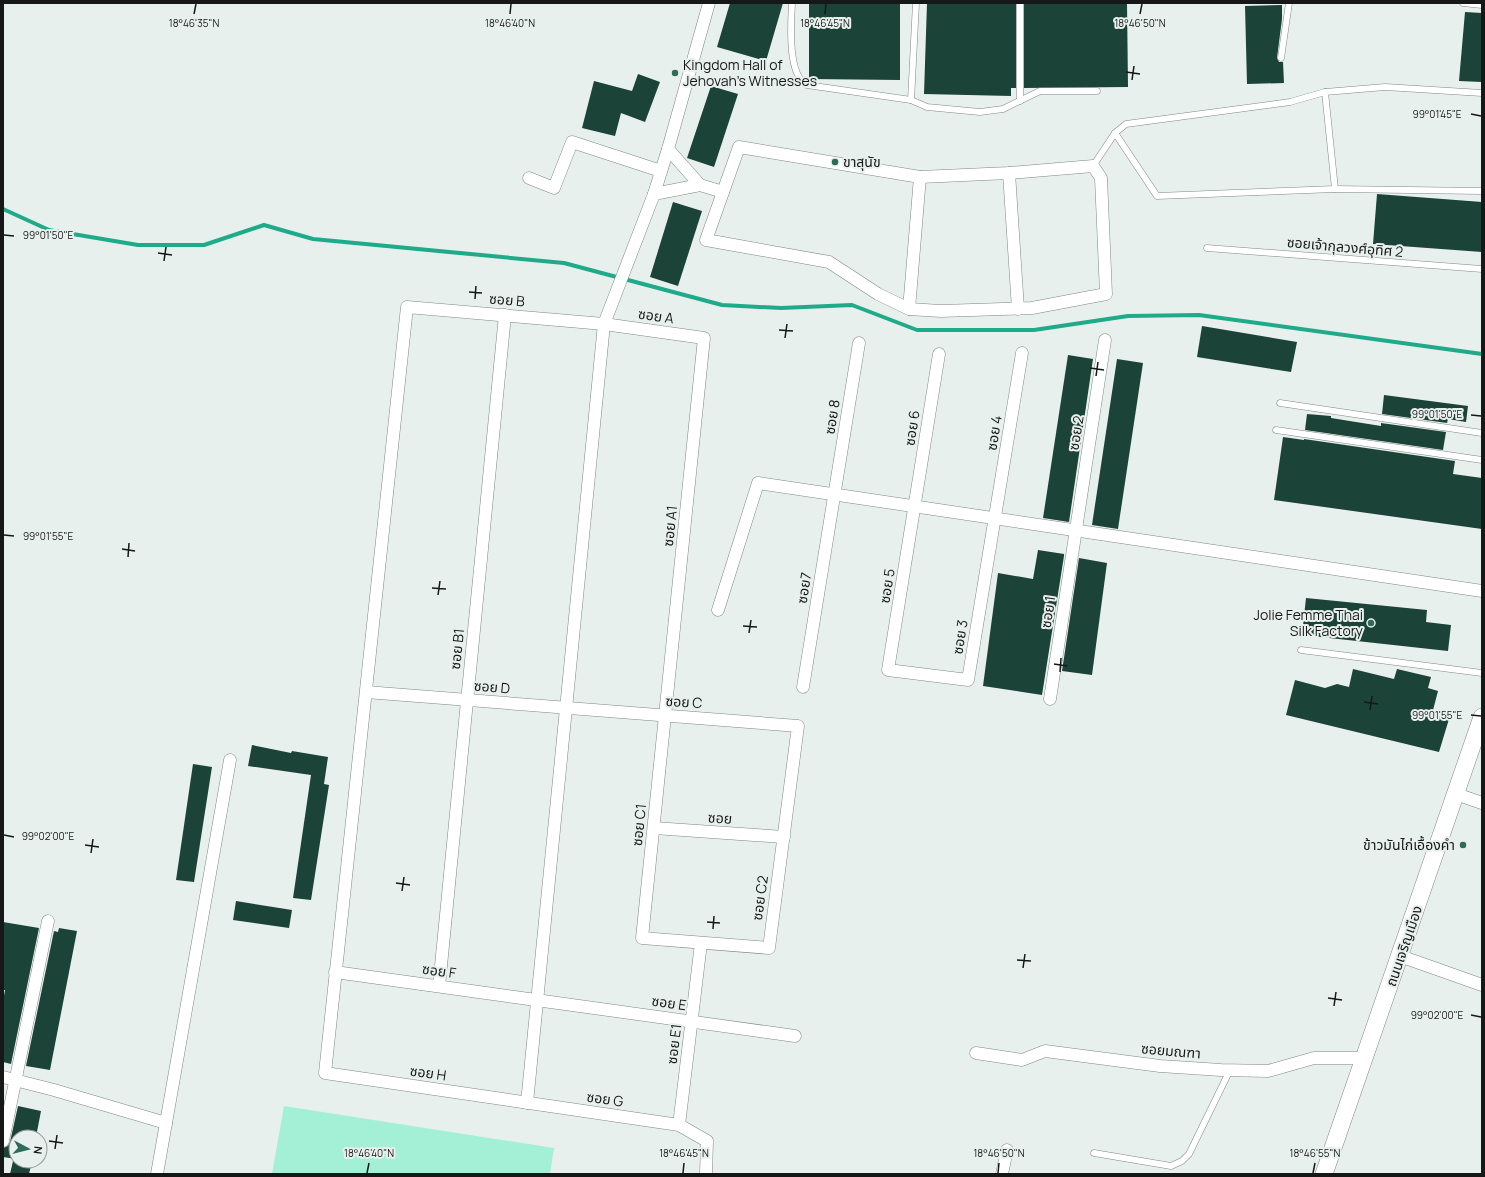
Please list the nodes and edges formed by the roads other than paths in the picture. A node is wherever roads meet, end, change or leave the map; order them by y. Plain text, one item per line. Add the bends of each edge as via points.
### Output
1 (709, 3) edge
2 (792, 3) edge
3 (916, 3) edge
4 (1020, 3) edge
5 (1289, 3) edge
6 (1463, 3) edge
7 (1482, 5) edge
8 (1281, 58) dead end
9 (1097, 91) dead end
10 (1325, 92) junction
11 (1482, 93) edge
12 (912, 100) junction
13 (1020, 101) junction
14 (1115, 133) junction
15 (668, 149) junction
16 (1093, 166) junction
17 (661, 171) junction
18 (1009, 173) junction
19 (920, 177) junction
20 (529, 178) dead end
21 (700, 186) junction
22 (1335, 189) junction
23 (1482, 191) edge
24 (723, 192) junction
25 (654, 194) junction
26 (1207, 248) dead end
27 (1482, 269) edge
28 (909, 309) junction
29 (1018, 309) junction
30 (505, 315) junction
31 (604, 324) junction
32 (704, 338) joint
33 (1105, 340) dead end
34 (859, 343) dead end
35 (1022, 353) dead end
36 (939, 354) dead end
37 (1280, 403) dead end
38 (1276, 430) dead end
39 (1482, 433) edge
40 (1482, 460) edge
41 (835, 495) junction
42 (914, 506) junction
43 (995, 518) junction
44 (1076, 530) junction
45 (1482, 591) edge
46 (718, 610) dead end
47 (1301, 650) dead end
48 (888, 670) joint
49 (1482, 673) edge
50 (803, 687) dead end
51 (366, 692) junction
52 (1050, 699) dead end
53 (467, 700) junction
54 (568, 708) junction
55 (666, 716) junction
56 (1482, 717) edge
57 (798, 726) joint
58 (230, 760) dead end
59 (1456, 794) junction
60 (1482, 803) edge
61 (654, 828) junction
62 (784, 837) junction
63 (48, 921) dead end
64 (642, 938) joint
65 (701, 943) junction
66 (1400, 956) junction
67 (335, 972) junction
68 (1482, 984) edge
69 (439, 986) junction
70 (539, 1000) junction
71 (692, 1022) junction
72 (795, 1036) dead end
73 (976, 1053) dead end
74 (1365, 1058) junction
75 (1230, 1070) junction
76 (3, 1077) edge
77 (15, 1080) junction
78 (528, 1103) junction
79 (166, 1123) junction
80 (679, 1125) junction
81 (3, 1141) edge
82 (1007, 1150) dead end
83 (1094, 1153) dead end
84 (157, 1174) edge
85 (706, 1174) edge
86 (1002, 1174) edge
87 (1324, 1174) edge

1 - 15 street
2 - 12 lane via 794,69 800,81 807,85
3 - 12 lane
4 - 13 lane
5 - 8 lane
6 - 7 lane
9 - 13 lane via 1040,91
10 - 11 lane via 1385,87
10 - 14 lane via 1290,102 1126,124
10 - 22 lane
12 - 13 lane via 928,106 980,112 1003,109
14 - 16 lane
14 - 22 lane via 1157,196
15 - 17 street
15 - 21 street
16 - 18 street
16 - 29 street via 1101,178 1106,294
17 - 20 street via 572,142 554,188
17 - 25 street
18 - 19 street
18 - 29 street
19 - 24 street via 739,147
19 - 28 street
21 - 24 street
21 - 25 street
22 - 23 lane
24 - 28 street via 706,240 829,262 878,294
25 - 31 street
26 - 27 lane, ซอยเจ้ากุลวงศ์อุทิศ 2
28 - 29 street
30 - 31 street, ซอย B
30 - 51 street, ซอย B via 407,307
30 - 53 street, ซอย B1
31 - 32 street, ซอย A
31 - 54 street
32 - 55 street, ซอย A1
33 - 44 street, ซอย 2
34 - 41 street, ซอย 8
35 - 43 street, ซอย 4
36 - 42 street, ซอย 6
37 - 39 lane
38 - 40 lane
41 - 42 street
41 - 46 street via 758,483
41 - 50 street, ซอย7
42 - 43 street
42 - 48 street, ซอย 5
43 - 44 street
43 - 48 street, ซอย 3 via 968,680
44 - 45 street
44 - 52 street, ซอย 1
47 - 49 lane
51 - 53 street, ซอย D
51 - 67 street
53 - 54 street, ซอย D
53 - 69 street, ซอย B1
54 - 55 street, ซอย C
54 - 70 street
55 - 57 street, ซอย C
55 - 61 street, ซอย C1
56 - 59 main road, ถนนเจริญเมือง
57 - 62 street, ซอย C2
58 - 79 street
59 - 60 street
59 - 66 main road, ถนนเจริญเมือง
61 - 62 street, ซอย
61 - 64 street, ซอย C1
62 - 65 street, ซอย C2 via 769,948
63 - 77 street
64 - 65 street, ซอย C2
65 - 71 street, ซอย E1
66 - 68 street
66 - 74 main road, ถนนเจริญเมือง
67 - 69 street, ซอย F
67 - 78 street, ซอย H via 325,1072
69 - 70 street, ซอย F
70 - 71 street, ซอย E
70 - 78 street
71 - 72 street, ซอย E
71 - 80 street, ซอย E1
73 - 75 street, ซอยมณฑา via 1022,1060 1045,1051 1160,1066
74 - 75 street, ซอยมณฑา via 1314,1058 1268,1071
74 - 87 main road, ถนนเจริญเมือง
75 - 83 lane via 1189,1154 1182,1161 1171,1166
76 - 77 street
77 - 79 street
77 - 81 street
78 - 80 street, ซอย G
79 - 84 street
80 - 85 street via 707,1141
82 - 86 street

